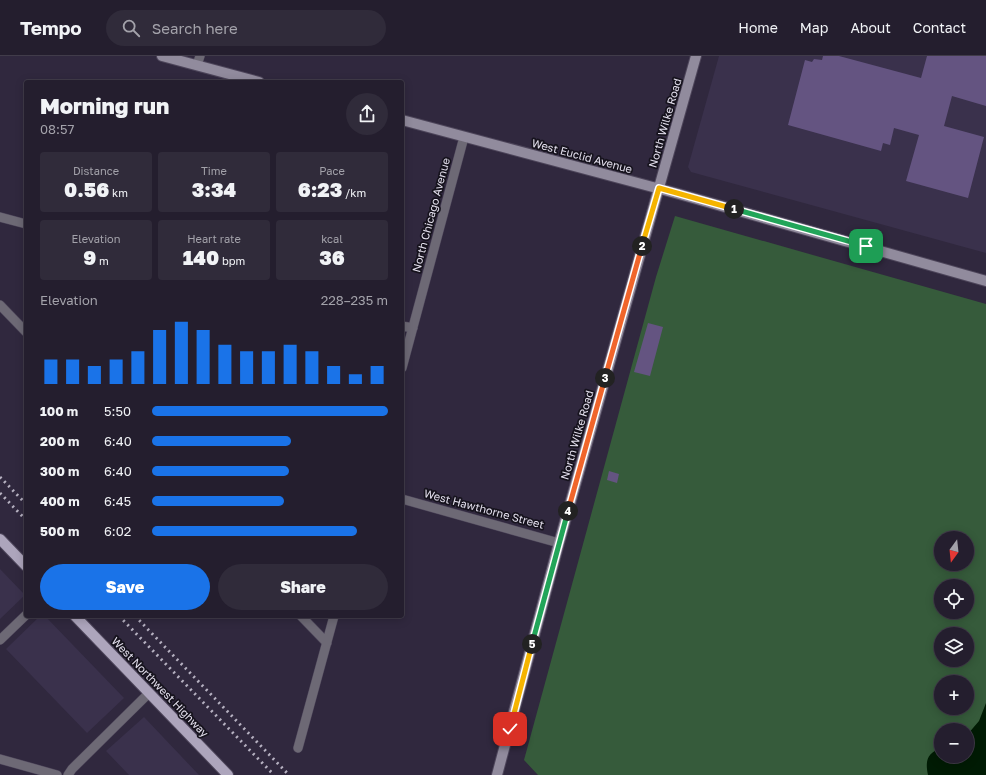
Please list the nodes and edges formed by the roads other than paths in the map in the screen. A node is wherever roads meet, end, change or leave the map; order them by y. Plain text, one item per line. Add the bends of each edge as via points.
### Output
1 (162, 56) edge
2 (696, 56) edge
3 (198, 61) edge
4 (253, 80) edge
5 (404, 121) edge
6 (464, 137) junction
7 (659, 188) junction
8 (0, 217) edge
9 (24, 223) edge
10 (986, 281) edge
11 (0, 306) edge
12 (404, 326) edge
13 (412, 328) junction
14 (24, 330) edge
15 (404, 360) edge
16 (404, 500) edge
17 (0, 539) edge
18 (560, 543) junction
19 (24, 564) edge
20 (24, 617) edge
21 (77, 618) edge
22 (303, 618) edge
23 (333, 618) edge
24 (0, 640) edge
25 (327, 643) junction
26 (149, 693) junction
27 (298, 748) dead end
28 (0, 759) edge
29 (56, 775) edge
30 (68, 775) edge
31 (228, 775) edge
32 (497, 775) edge

1 - 3 main road
2 - 7 main road, North Wilke Road
3 - 4 main road
5 - 6 main road, West Euclid Avenue
6 - 7 main road, West Euclid Avenue
6 - 13 street, North Chicago Avenue
7 - 10 main road, West Euclid Avenue
7 - 18 main road, North Wilke Road
8 - 9 street
11 - 14 street
12 - 13 street
13 - 15 street, North Chicago Avenue
16 - 18 street, West Hawthorne Street
17 - 19 main road
18 - 32 main road, North Wilke Road
20 - 24 street
21 - 26 main road, West Northwest Highway
22 - 25 street
23 - 25 street
25 - 27 street
26 - 30 street
26 - 31 main road, West Northwest Highway
28 - 29 street

